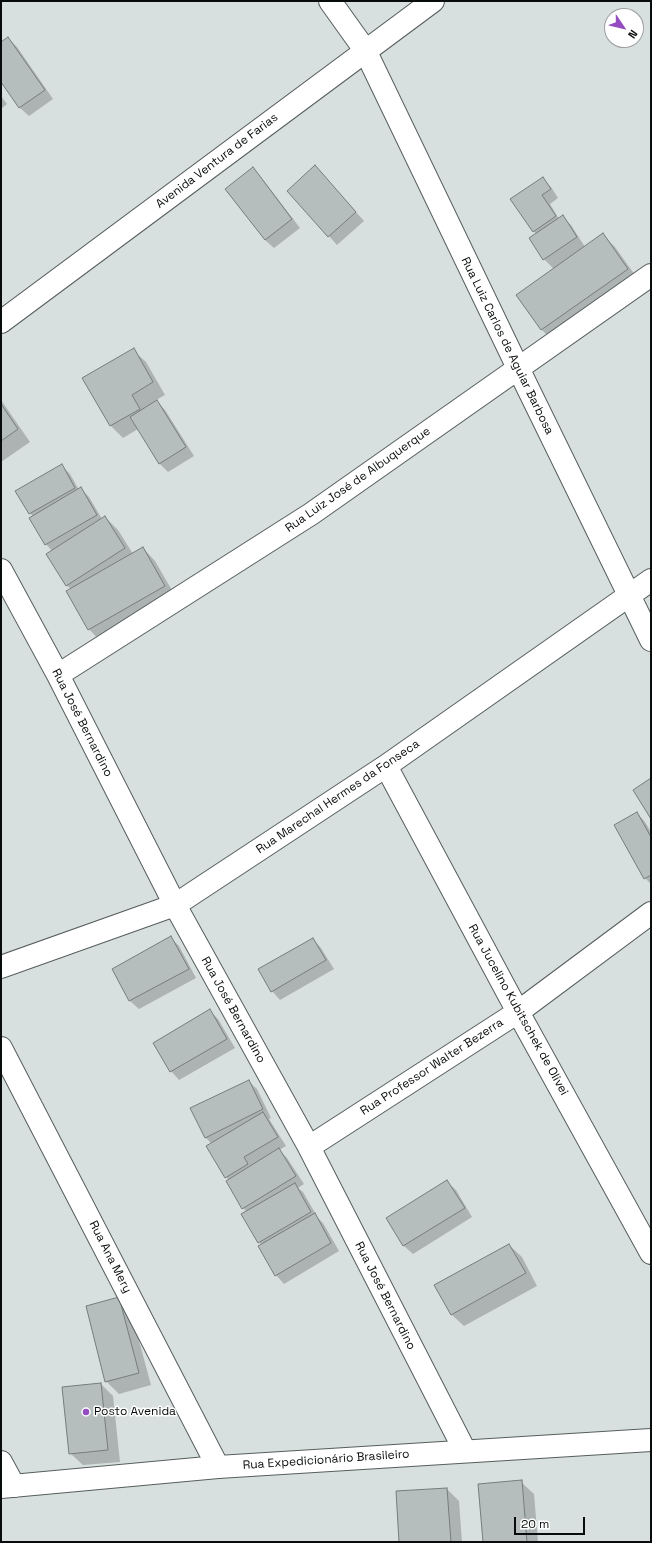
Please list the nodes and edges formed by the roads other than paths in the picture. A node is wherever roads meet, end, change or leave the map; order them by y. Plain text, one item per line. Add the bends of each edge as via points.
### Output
1 (330, 1) edge
2 (433, 1) edge
3 (365, 50) junction
4 (651, 275) edge
5 (1, 322) edge
6 (518, 368) junction
7 (1, 570) edge
8 (651, 580) edge
9 (629, 595) junction
10 (651, 640) edge
11 (58, 675) junction
12 (386, 766) junction
13 (175, 906) junction
14 (651, 913) edge
15 (1, 967) edge
16 (518, 1012) junction
17 (1, 1048) edge
18 (309, 1147) junction
19 (651, 1253) edge
20 (649, 1444) edge
21 (465, 1451) junction
22 (1, 1462) edge
23 (218, 1467) junction
24 (8, 1486) edge
25 (1, 1504) edge

1 - 3 street, Rua Luiz Carlos de Aguiar Barbosa
2 - 3 street, Avenida Ventura de Farias
3 - 5 street, Avenida Ventura de Farias
3 - 6 street, Rua Luiz Carlos de Aguiar Barbosa
4 - 6 street, Rua Luiz José de Albuquerque
6 - 9 street, Rua Luiz Carlos de Aguiar Barbosa
6 - 11 street, Rua Luiz José de Albuquerque via 311,514
7 - 11 street, Rua José Bernardino
8 - 9 street, Rua Marechal Hermes da Fonseca
9 - 10 street, Rua Luiz Carlos de Aguiar Barbosa
9 - 12 street, Rua Marechal Hermes da Fonseca
11 - 13 street, Rua José Bernardino
12 - 13 street, Rua Marechal Hermes da Fonseca
12 - 16 street, Rua Jucelino Kubitschek de Olivei
13 - 15 street, Rua Marechal Hermes da Fonseca
13 - 18 street, Rua José Bernardino
14 - 16 street, Rua Professor Walter Bezerra
16 - 18 street, Rua Professor Walter Bezerra
16 - 19 street, Rua Jucelino Kubitschek de Olivei
17 - 23 street, Rua Ana Mery
18 - 21 street, Rua José Bernardino
20 - 21 street, Rua Expedicionário Brasileiro
21 - 23 street, Rua Expedicionário Brasileiro
22 - 24 street
23 - 24 street, Rua Expedicionário Brasileiro
24 - 25 street

